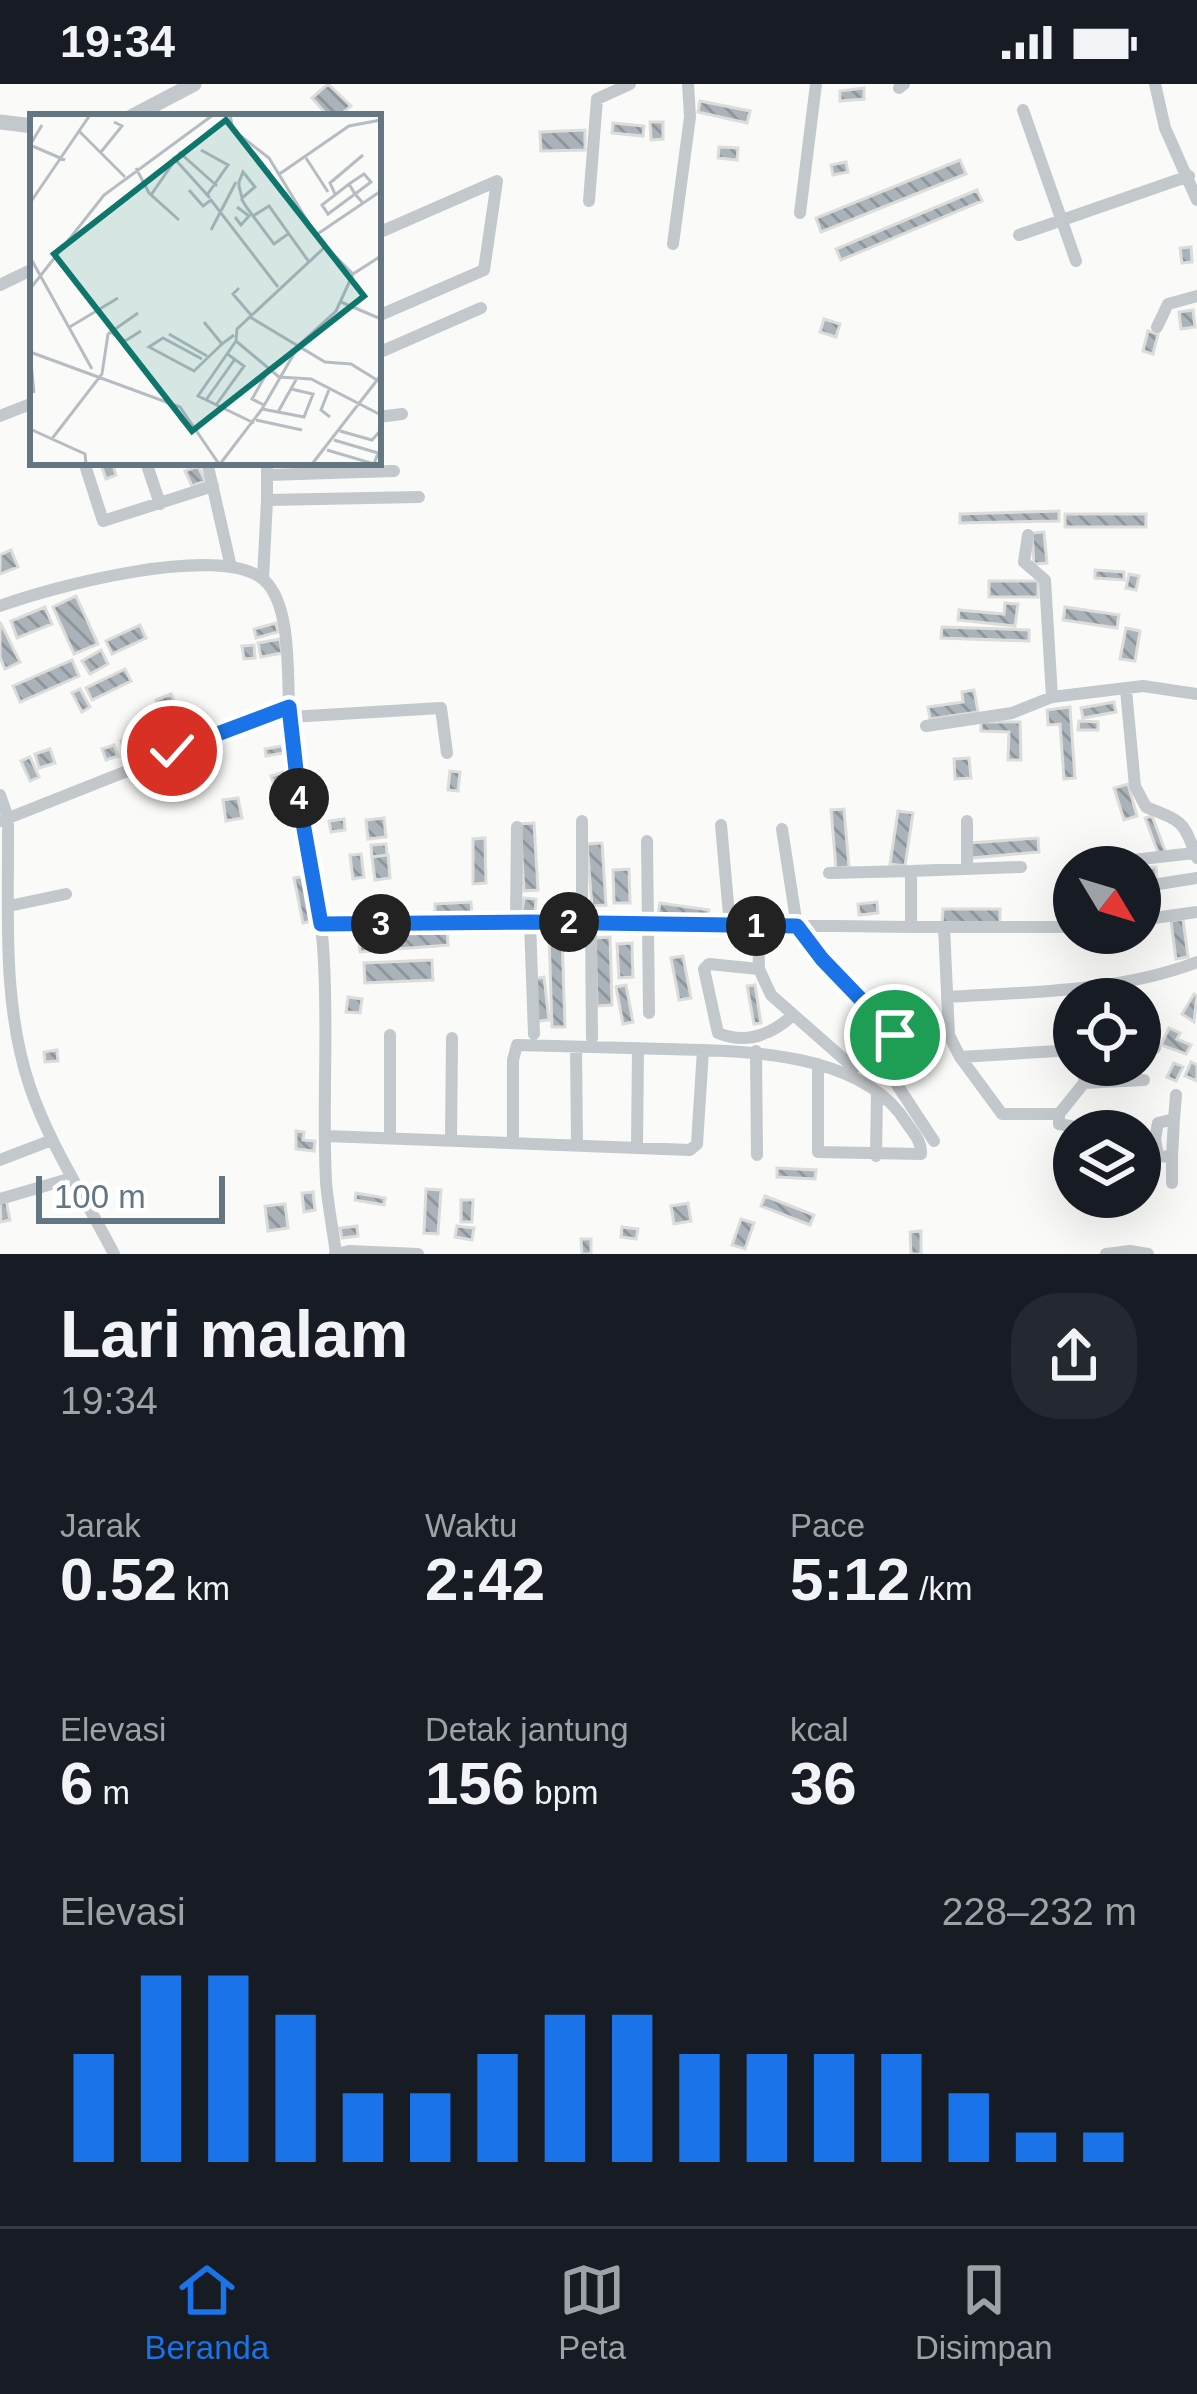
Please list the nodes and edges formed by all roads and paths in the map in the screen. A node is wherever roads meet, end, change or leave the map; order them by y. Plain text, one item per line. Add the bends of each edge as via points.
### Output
1 (194, 84) edge
2 (630, 84) edge
3 (688, 84) edge
4 (816, 84) edge
5 (1155, 84) edge
6 (1023, 110) dead end
7 (137, 114) edge
8 (0, 122) edge
9 (30, 126) edge
10 (1189, 176) junction
11 (589, 200) dead end
12 (1197, 200) edge
13 (800, 213) dead end
14 (1061, 220) junction
15 (381, 231) edge
16 (1019, 235) dead end
17 (673, 244) dead end
18 (1076, 261) dead end
19 (30, 274) edge
20 (0, 285) edge
21 (1197, 296) edge
22 (481, 308) dead end
23 (381, 315) edge
24 (1157, 327) dead end
25 (381, 352) edge
26 (30, 404) edge
27 (402, 414) dead end
28 (0, 416) edge
29 (381, 417) edge
30 (85, 465) edge
31 (147, 465) edge
32 (208, 465) edge
33 (267, 469) edge
34 (394, 471) dead end
35 (213, 486) junction
36 (419, 497) dead end
37 (267, 500) junction
38 (160, 504) junction
39 (1028, 535) dead end
40 (231, 567) junction
41 (263, 579) junction
42 (0, 605) edge
43 (1126, 690) junction
44 (1197, 694) edge
45 (1052, 697) junction
46 (289, 712) junction
47 (926, 726) dead end
48 (448, 753) dead end
49 (0, 795) edge
50 (4, 820) edge
51 (582, 821) dead end
52 (967, 821) dead end
53 (721, 825) dead end
54 (517, 827) dead end
55 (782, 830) dead end
56 (647, 841) dead end
57 (1196, 855) edge
58 (1161, 858) edge
59 (1021, 867) dead end
60 (967, 869) junction
61 (911, 871) junction
62 (830, 873) dead end
63 (1197, 878) edge
64 (1161, 884) edge
65 (66, 894) dead end
66 (6, 898) edge
67 (1197, 912) edge
68 (1161, 917) edge
69 (523, 922) junction
70 (587, 923) junction
71 (321, 924) junction
72 (648, 924) junction
73 (730, 926) junction
74 (758, 926) junction
75 (797, 926) junction
76 (911, 927) junction
77 (944, 927) junction
78 (1053, 927) edge
79 (1197, 962) edge
80 (759, 969) junction
81 (771, 995) junction
82 (947, 997) junction
83 (649, 1013) dead end
84 (794, 1015) junction
85 (776, 1030) junction
86 (534, 1034) dead end
87 (390, 1035) dead end
88 (452, 1038) dead end
89 (592, 1038) dead end
90 (577, 1047) junction
91 (638, 1048) junction
92 (703, 1050) junction
93 (1053, 1051) edge
94 (756, 1052) junction
95 (960, 1057) junction
96 (818, 1064) junction
97 (854, 1068) dead end
98 (1082, 1086) edge
99 (877, 1092) junction
100 (1176, 1095) dead end
101 (1062, 1110) edge
102 (1053, 1114) edge
103 (1174, 1119) junction
104 (1161, 1122) edge
105 (326, 1136) junction
106 (390, 1136) junction
107 (452, 1139) junction
108 (52, 1140) junction
109 (934, 1141) dead end
110 (513, 1143) junction
111 (577, 1145) junction
112 (637, 1148) junction
113 (757, 1155) dead end
114 (876, 1156) junction
115 (1161, 1156) edge
116 (1172, 1157) junction
117 (0, 1160) edge
118 (72, 1178) junction
119 (1172, 1183) dead end
120 (0, 1199) edge
121 (114, 1254) edge
122 (336, 1254) edge
123 (418, 1254) edge
124 (1106, 1254) edge
125 (1148, 1254) edge

1 - 7 street
2 - 11 street via 597,99
3 - 17 street
4 - 13 street
5 - 10 street
6 - 14 street
8 - 9 street
10 - 12 street
10 - 14 street
14 - 16 street
14 - 18 street
15 - 23 street via 496,181 484,270
19 - 20 street
21 - 24 street via 1168,304
22 - 25 street
26 - 28 street
27 - 29 street
30 - 38 street via 103,521
31 - 38 street
32 - 35 street
33 - 34 street
33 - 37 street
35 - 38 street
35 - 40 street
36 - 37 street
37 - 41 street
39 - 45 street via 1024,562 1045,580
40 - 41 street
40 - 42 street via 179,566 54,586
41 - 46 street via 281,610
43 - 44 street
43 - 45 street
43 - 57 street via 1135,786 1146,807 1188,828
45 - 47 street via 1012,713
46 - 48 street via 441,708
46 - 50 street
46 - 71 street
49 - 50 street
50 - 66 street
51 - 70 street
52 - 60 street
53 - 73 street
54 - 69 street
55 - 75 street
56 - 72 street
57 - 58 street
59 - 60 street
60 - 61 street
61 - 62 street
61 - 76 street
63 - 64 street
65 - 66 street
66 - 108 street via 14,1028
67 - 68 street
69 - 70 street
69 - 71 street
69 - 86 street
70 - 72 street
70 - 89 street
71 - 105 street
72 - 73 street
72 - 83 street
73 - 74 street
74 - 75 street
74 - 80 street
75 - 76 street
75 - 109 street via 893,1031 880,1059
76 - 77 street
77 - 78 street
77 - 82 street
79 - 82 street via 1085,988
80 - 81 street
80 - 85 street via 704,969 718,1034 754,1038
81 - 84 street
81 - 85 street
82 - 95 street via 949,1035
84 - 85 street
84 - 97 street
87 - 106 street
88 - 107 street
90 - 91 street
90 - 110 street via 517,1045
90 - 111 street
91 - 92 street
91 - 112 street
92 - 94 street
92 - 112 street via 697,1144
93 - 95 street
94 - 96 street
94 - 113 street
95 - 102 street via 1002,1114
96 - 99 street
96 - 114 street via 818,1152
98 - 101 street
99 - 114 street
99 - 114 street via 892,1101 922,1150
100 - 103 street
103 - 104 street
103 - 116 street
105 - 106 street
105 - 122 street
106 - 107 street
107 - 110 street
108 - 117 street
108 - 118 street
110 - 111 street
111 - 112 street
115 - 116 street
116 - 119 street
118 - 120 street
118 - 121 street
122 - 123 street
124 - 125 street

